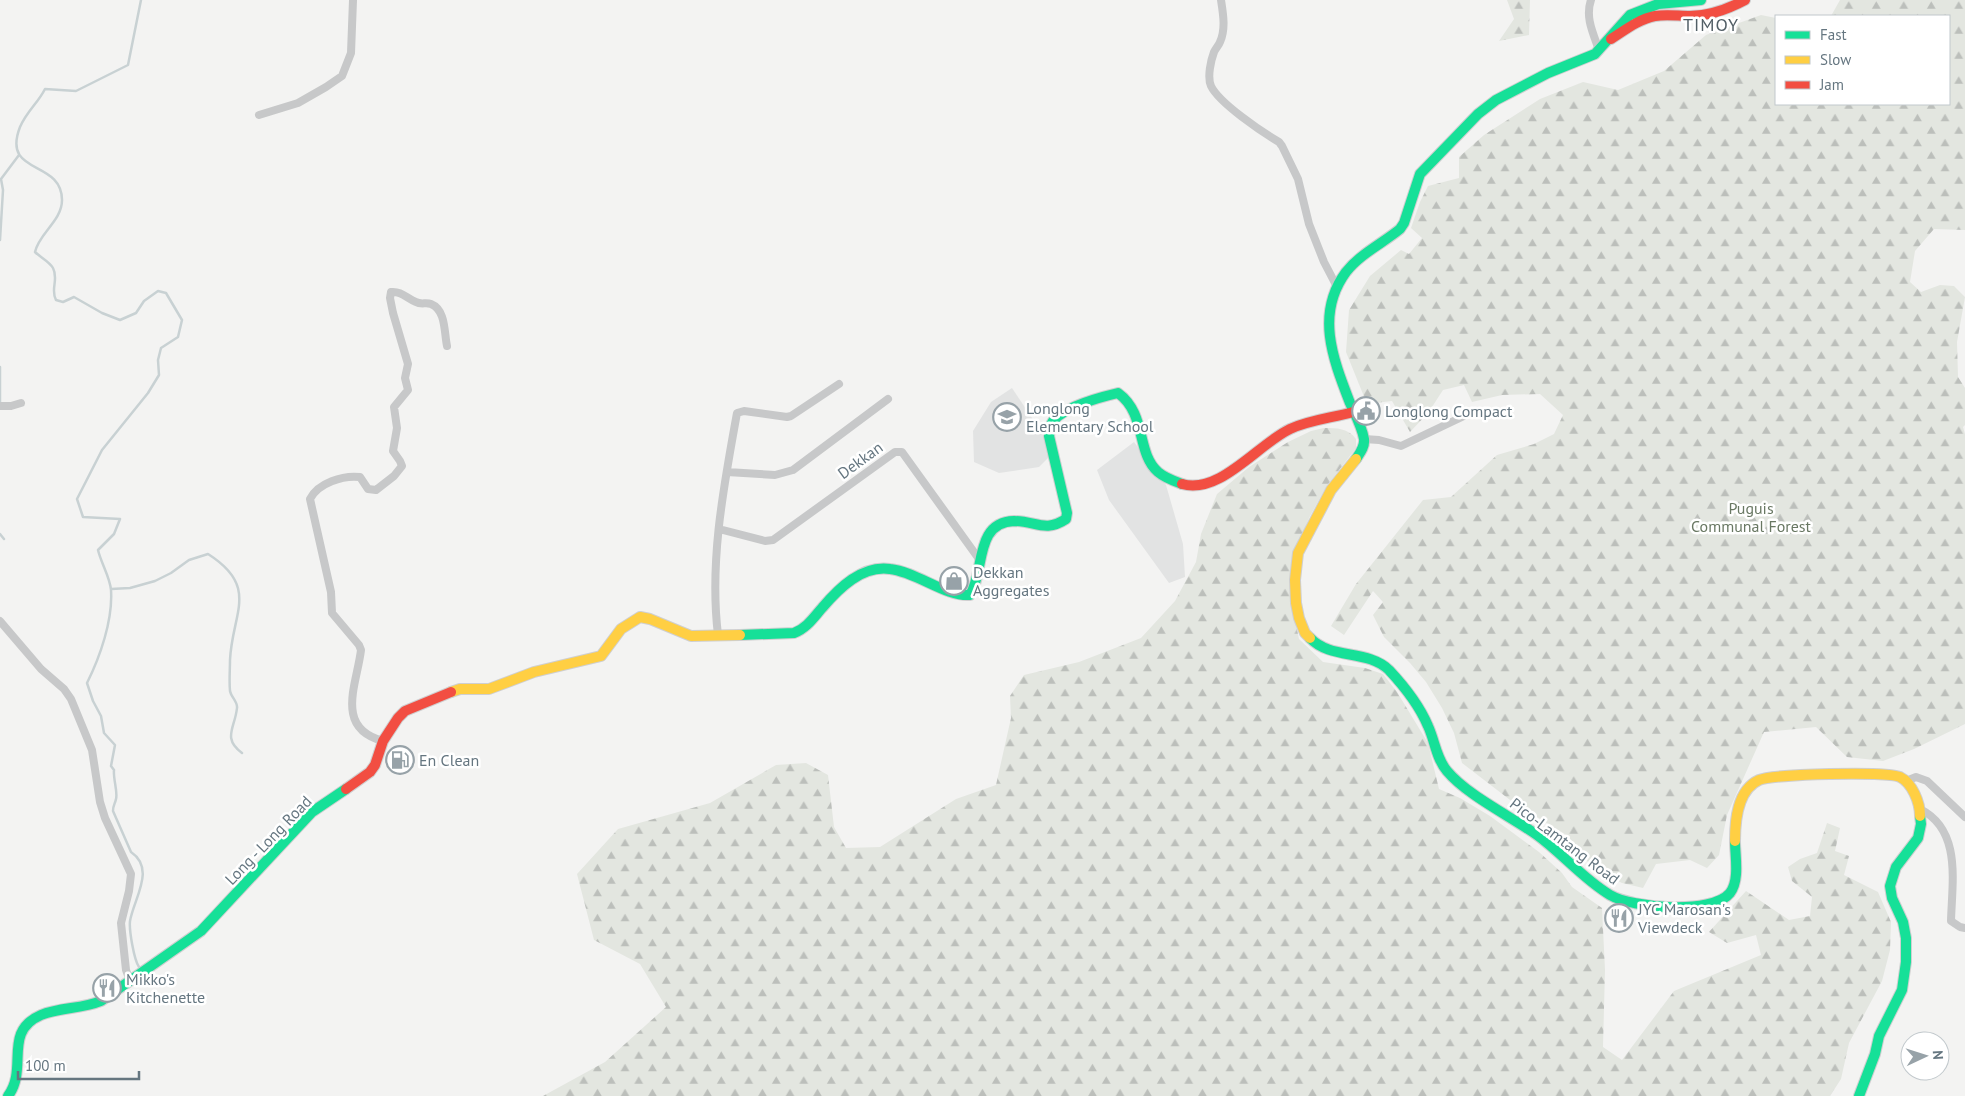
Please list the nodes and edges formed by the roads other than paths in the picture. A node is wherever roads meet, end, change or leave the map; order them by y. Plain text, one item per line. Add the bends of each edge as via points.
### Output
1 (353, 0) edge
2 (1221, 0) edge
3 (1591, 0) edge
4 (1701, 0) edge
5 (1745, 0) edge
6 (1608, 41) junction
7 (1599, 50) junction
8 (259, 115) dead end
9 (1336, 285) junction
10 (447, 346) dead end
11 (839, 384) dead end
12 (888, 399) dead end
13 (21, 403) dead end
14 (0, 406) edge
15 (1353, 412) junction
16 (1464, 416) dead end
17 (1364, 439) junction
18 (727, 472) junction
19 (719, 529) junction
20 (979, 559) junction
21 (0, 621) edge
22 (718, 635) junction
23 (383, 741) junction
24 (1906, 781) junction
25 (1920, 809) junction
26 (1965, 817) edge
27 (1965, 928) edge
28 (130, 981) junction
29 (8, 1096) edge
30 (1860, 1096) edge

1 - 8 street via 351,53 342,76 298,103
2 - 9 street via 1222,40 1214,52 1210,84 1223,100 1282,146 1298,179 1309,224
3 - 7 street via 1587,10
4 - 6 main road via 1658,4 1643,9 1620,24
5 - 6 main road via 1711,15 1654,16
6 - 7 main road
7 - 9 main road via 1496,100 1478,114 1420,174 1400,229 1358,260
9 - 15 main road via 1327,315 1328,334
10 - 23 street via 438,308 391,292 408,364 405,378 408,390 394,407 397,428 393,451 402,466 376,490 368,489 360,477 345,477 313,493 310,499 331,592 332,613 361,650 351,706 356,722 374,738
11 - 18 street via 791,416 737,413
12 - 18 street via 793,470 775,475
13 - 14 street
15 - 17 main road
15 - 20 main road, Long - Long Road via 1284,432 1220,479 1202,484 1182,484 1161,475 1153,467 1128,400 1118,393 1100,397 1059,415 1050,426 1049,436 1066,519 1046,528 1018,522 997,526 989,535
16 - 17 street via 1401,446
17 - 24 main road, Pico-Lamtang Road via 1362,451 1332,489 1297,557 1296,604 1303,630 1312,642 1324,649 1368,657 1382,663 1416,705 1446,771 1458,783 1554,848 1601,890 1622,902 1665,907 1712,903 1727,896 1735,882 1735,822 1740,802 1759,780 1843,774 1898,776
18 - 19 street
19 - 20 street, Dekkan via 772,540 898,451 902,452
19 - 22 street via 716,558
20 - 22 main road, Long - Long Road via 977,582 970,595 950,594 920,578 882,568 866,572 845,586 800,632
21 - 28 street via 41,669 64,689 92,750 104,818 130,874 130,891 121,923
22 - 23 main road, Long - Long Road via 690,636 643,617 636,618 621,629 601,656 534,672 489,689 460,689 434,698 405,711
23 - 28 main road, Long - Long Road via 370,772 312,812 209,925
24 - 25 main road
24 - 26 street via 1916,777 1927,781
25 - 27 street via 1931,815 1949,840 1952,853 1951,921
25 - 30 main road via 1918,838 1896,867 1890,886 1906,938 1902,990 1879,1036
28 - 29 main road, Long - Long Road via 95,1004 40,1015 28,1024 18,1044 16,1082

